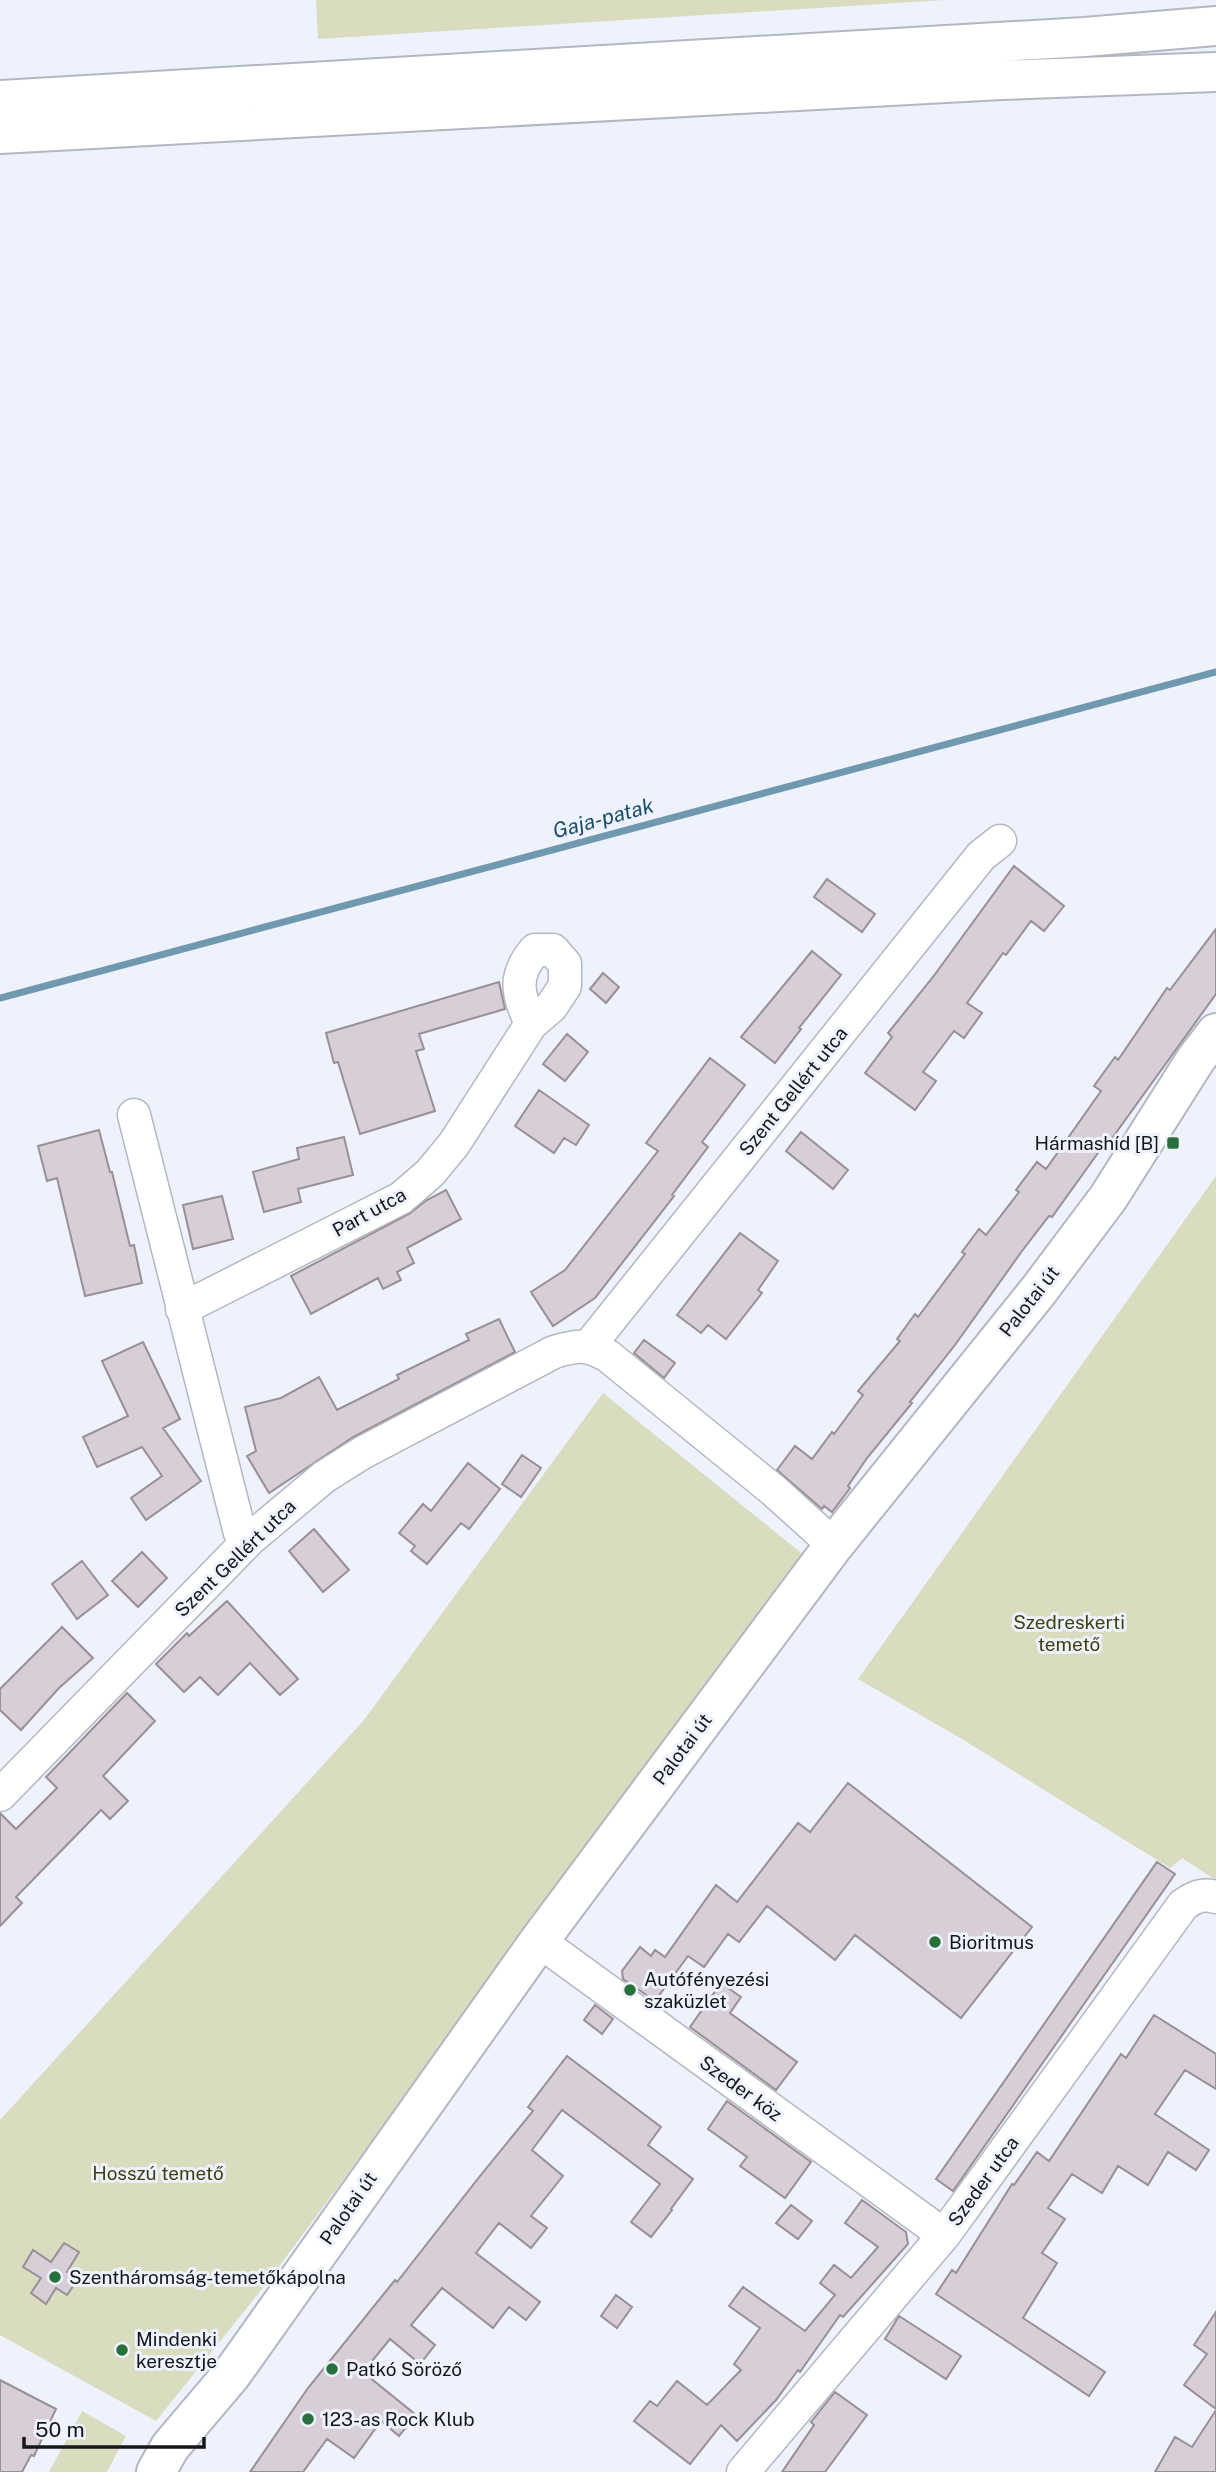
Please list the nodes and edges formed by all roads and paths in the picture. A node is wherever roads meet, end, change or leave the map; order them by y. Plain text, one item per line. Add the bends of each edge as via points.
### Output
1 (1216, 26) edge
2 (1216, 72) edge
3 (0, 100) edge
4 (0, 134) edge
5 (1000, 841) dead end
6 (531, 1024) dead end
7 (1216, 1033) edge
8 (134, 1115) dead end
9 (182, 1309) junction
10 (589, 1346) junction
11 (250, 1539) junction
12 (834, 1545) junction
13 (0, 1795) edge
14 (1216, 1897) edge
15 (539, 1941) junction
16 (944, 2235) junction
17 (156, 2472) edge
18 (743, 2472) edge

1 - 3 main road
2 - 4 main road
5 - 10 street, Szent Gellért utca via 981,856
6 - 9 street, Part utca via 454,1144 401,1198
7 - 12 main road, Palotai út via 1101,1208
8 - 9 street
9 - 11 street via 240,1533
10 - 11 street, Szent Gellért utca via 554,1352 362,1453 324,1477
10 - 12 street via 608,1356 773,1490
11 - 13 street, Szent Gellért utca
12 - 15 main road, Palotai út
14 - 16 street, Szeder utca via 1196,1896 1183,1905
15 - 16 street, Szeder köz
15 - 17 main road, Palotai út via 231,2375 170,2447
16 - 18 street, Szeder utca

